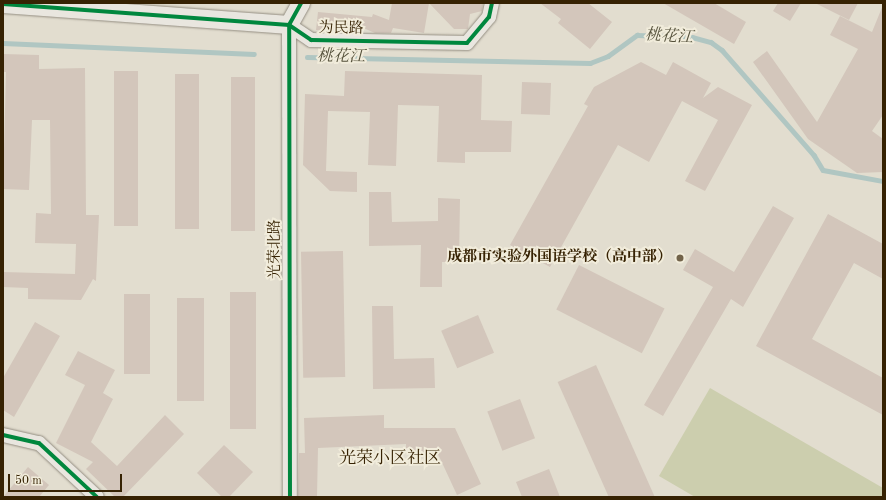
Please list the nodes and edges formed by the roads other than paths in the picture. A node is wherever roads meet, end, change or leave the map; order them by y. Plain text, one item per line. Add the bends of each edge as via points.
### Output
1 (300, 3) edge
2 (492, 3) edge
3 (3, 4) edge
4 (289, 25) junction
5 (3, 435) edge
6 (97, 497) edge
7 (290, 497) edge

1 - 4 street, 光荣北路
2 - 4 street, 为民路 via 489,17 467,43 311,40
3 - 4 street
4 - 7 street, 光荣北路
5 - 6 street via 39,443

